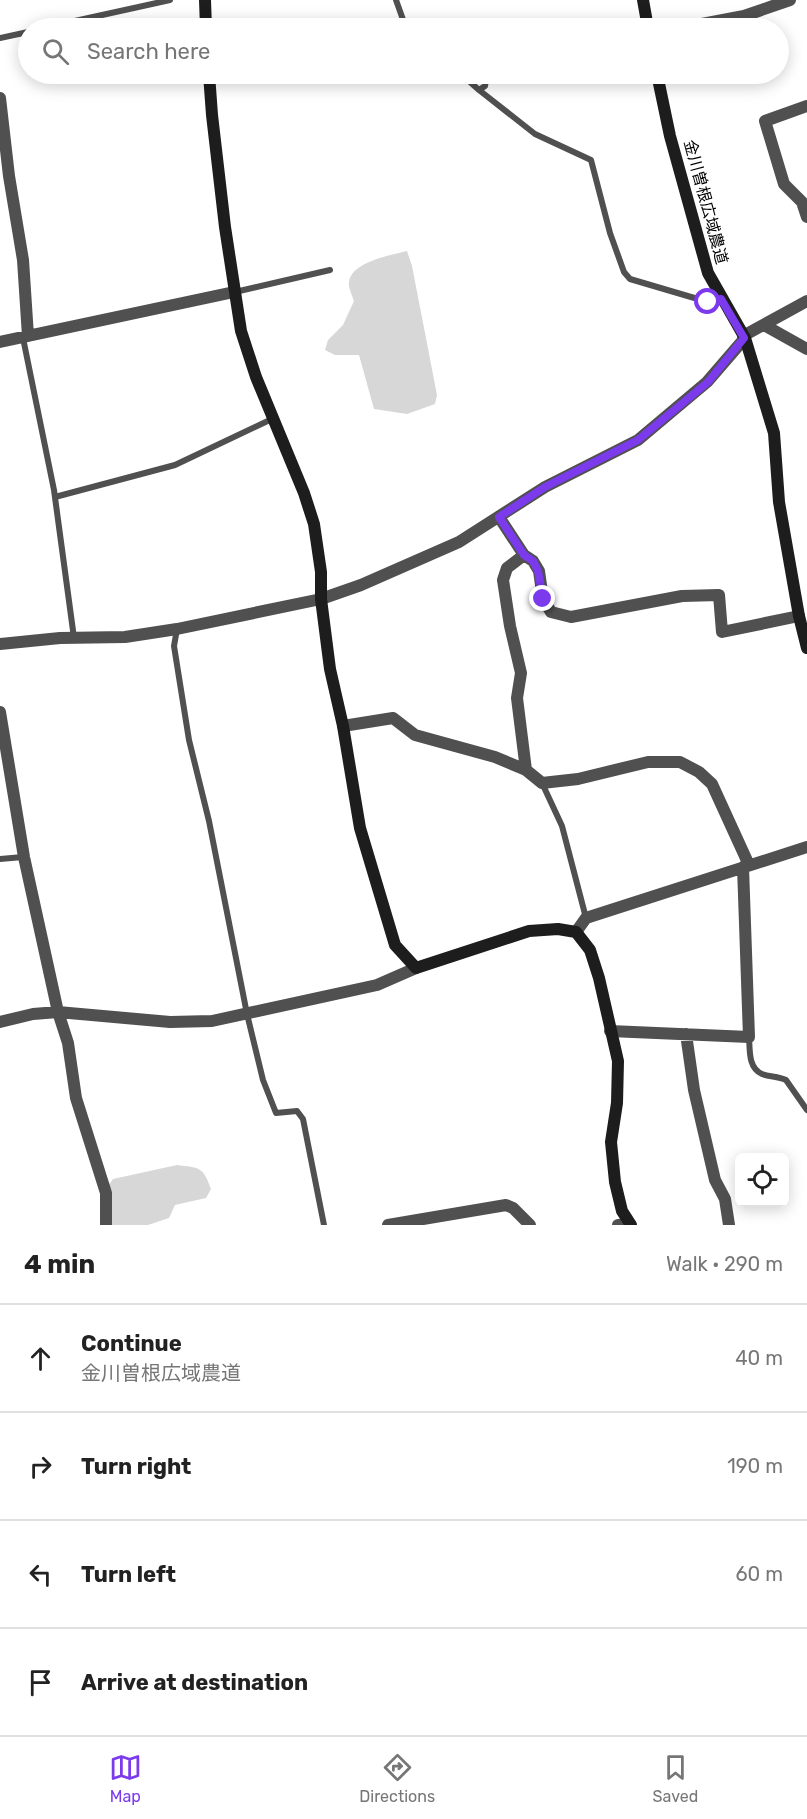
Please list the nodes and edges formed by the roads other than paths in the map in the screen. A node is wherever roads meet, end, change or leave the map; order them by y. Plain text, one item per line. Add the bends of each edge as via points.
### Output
1 (170, 0) edge
2 (205, 0) edge
3 (396, 0) edge
4 (643, 0) edge
5 (790, 0) edge
6 (88, 18) edge
7 (206, 18) edge
8 (402, 18) edge
9 (646, 18) edge
10 (734, 18) edge
11 (18, 34) edge
12 (0, 38) edge
13 (210, 84) edge
14 (472, 84) edge
15 (485, 84) edge
16 (659, 84) edge
17 (479, 90) junction
18 (0, 98) edge
19 (807, 106) edge
20 (807, 217) edge
21 (330, 270) dead end
22 (234, 292) junction
23 (721, 299) junction
24 (807, 301) edge
25 (764, 325) junction
26 (25, 337) junction
27 (744, 337) junction
28 (0, 342) edge
29 (807, 349) edge
30 (274, 418) junction
31 (55, 496) junction
32 (499, 517) junction
33 (524, 555) junction
34 (321, 599) junction
35 (799, 616) junction
36 (177, 629) junction
37 (74, 638) junction
38 (806, 642) edge
39 (0, 644) edge
40 (0, 712) edge
41 (343, 726) junction
42 (526, 770) junction
43 (542, 783) junction
44 (807, 847) edge
45 (24, 856) junction
46 (0, 859) edge
47 (746, 866) junction
48 (586, 918) junction
49 (576, 932) junction
50 (416, 968) junction
51 (58, 1012) junction
52 (247, 1014) junction
53 (0, 1022) edge
54 (610, 1031) junction
55 (686, 1034) junction
56 (749, 1037) junction
57 (807, 1110) edge
58 (409, 1223) edge
59 (106, 1225) edge
60 (324, 1225) edge
61 (388, 1225) edge
62 (530, 1225) edge
63 (627, 1225) edge
64 (729, 1225) edge

1 - 6 lane
2 - 7 street
3 - 8 lane
4 - 9 street
5 - 10 street
11 - 12 lane
13 - 22 street
14 - 17 lane
15 - 17 lane
16 - 23 street, 金川曽根広域農道 via 699,244
17 - 23 lane via 535,134 591,160 614,243 630,279 708,302
18 - 26 street via 23,260
19 - 20 street via 765,121 784,184 802,202
21 - 22 lane
22 - 26 street
22 - 30 street via 241,331
23 - 27 street, 金川曽根広域農道
24 - 25 street
25 - 27 street
25 - 29 street
26 - 28 street
26 - 31 lane
27 - 32 street via 708,382 638,440 545,487
27 - 35 street, 金川曽根広域農道 via 774,433 779,501
30 - 31 lane via 175,465
30 - 34 street via 314,524
31 - 37 lane
32 - 33 street
32 - 34 street via 459,542
33 - 35 street via 538,571 543,599 551,612 571,617 682,596 719,595 722,632
33 - 42 street via 507,568 503,580 521,673 517,698
34 - 36 street
34 - 41 street via 330,669
35 - 38 street, 金川曽根広域農道
36 - 37 street via 125,637
36 - 52 lane via 174,646 189,740
37 - 39 street
40 - 45 street
41 - 42 street via 393,718 414,735 478,751
41 - 50 street via 363,839 395,945
42 - 43 street
43 - 47 street via 578,779 648,762 680,762 712,784
43 - 48 lane via 562,826
44 - 47 street
45 - 46 lane
45 - 51 street
47 - 48 street
47 - 56 street
48 - 49 street
49 - 50 street via 529,931
49 - 54 street via 590,950
50 - 52 street via 377,985
51 - 52 street via 170,1022 212,1021
51 - 53 street
51 - 59 street via 68,1042 76,1098 106,1193
52 - 60 lane via 263,1080 276,1113 297,1111 303,1119
54 - 55 street
54 - 63 street via 618,1061 611,1142 615,1182
55 - 56 street
55 - 64 street via 694,1090
56 - 57 lane via 755,1069 786,1080
58 - 61 street
58 - 62 street via 506,1205

